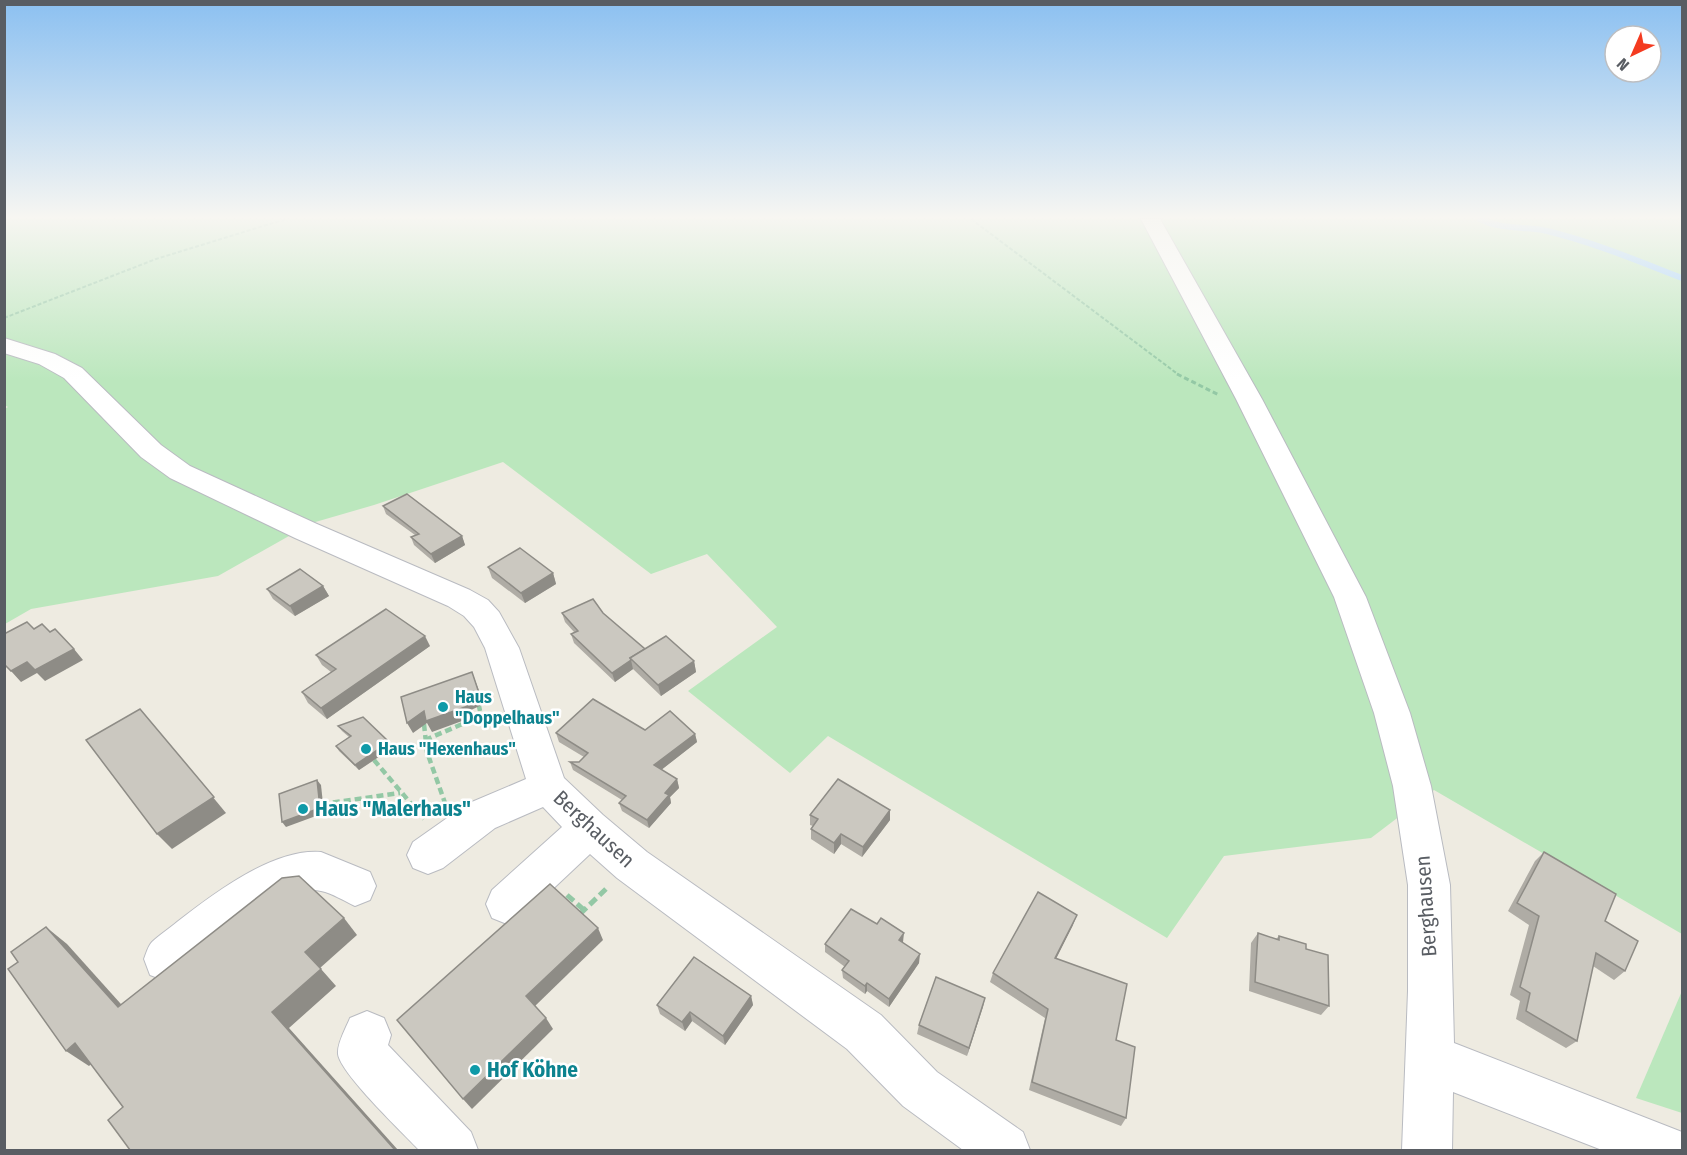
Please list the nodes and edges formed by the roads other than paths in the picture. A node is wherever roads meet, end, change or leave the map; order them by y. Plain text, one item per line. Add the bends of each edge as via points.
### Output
1 (1180, 273) edge
2 (4, 345) edge
3 (548, 786) junction
4 (589, 828) junction
5 (446, 841) road end
6 (355, 886) dead end
7 (507, 904) dead end
8 (166, 959) dead end
9 (367, 1035) dead end
10 (1429, 1058) junction
11 (453, 1150) edge
12 (1005, 1150) edge
13 (1427, 1150) edge
14 (1665, 1150) edge

1 - 10 street, Berghausen via 1305,506 1350,597 1376,667 1412,786 1429,885
2 - 3 street, Berghausen via 47,359 73,373 162,460 476,608 488,620 502,648
3 - 4 street, Berghausen
3 - 5 street via 481,816
4 - 7 street
4 - 12 street, Berghausen via 632,865 864,1032 920,1089
6 - 8 street via 317,871 279,879 215,919
9 - 11 street via 362,1053
10 - 13 street, Berghausen
10 - 14 street

